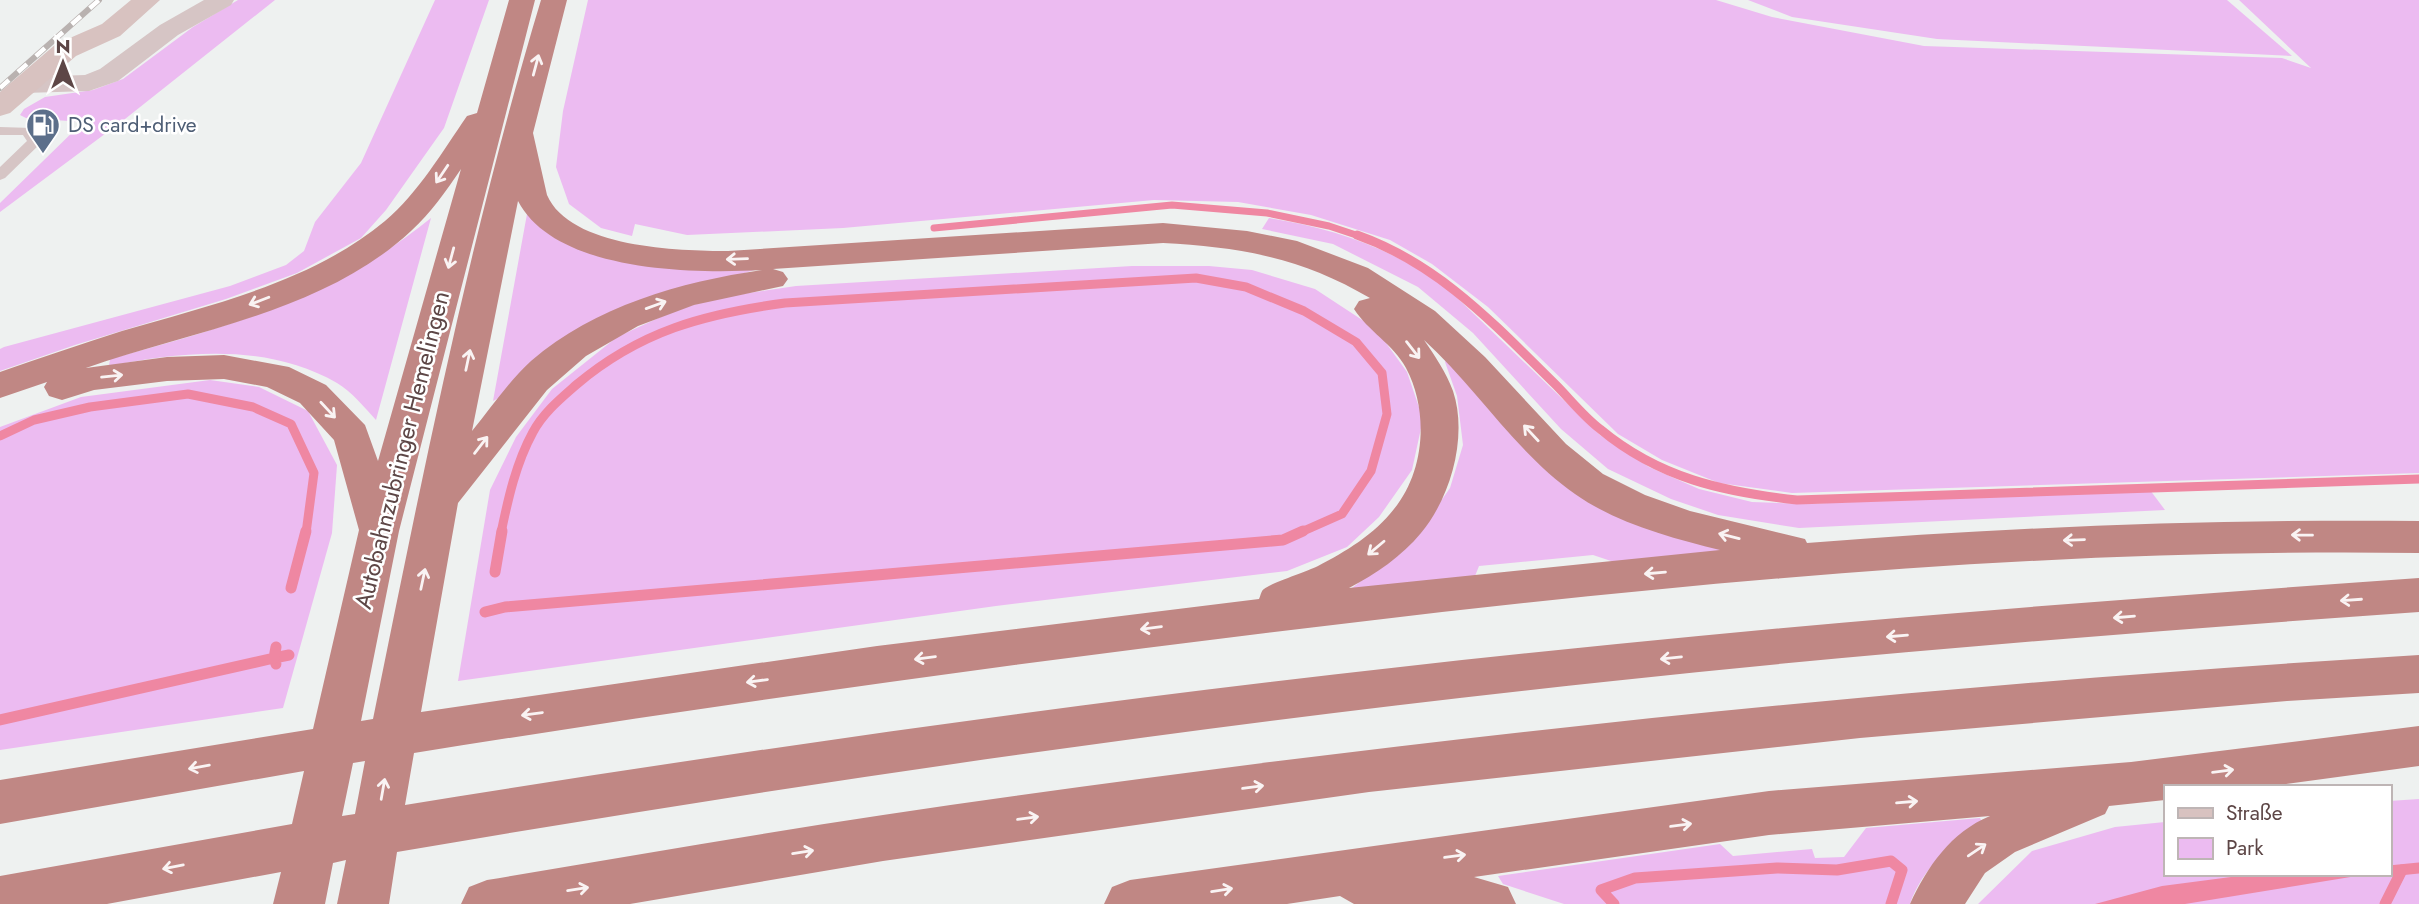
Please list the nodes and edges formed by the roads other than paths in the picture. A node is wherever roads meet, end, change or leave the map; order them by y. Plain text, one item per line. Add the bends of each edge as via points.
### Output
1 (147, 0) edge
2 (222, 0) edge
3 (522, 0) edge
4 (554, 0) edge
5 (17, 76) junction
6 (494, 97) junction
7 (0, 107) edge
8 (518, 130) junction
9 (0, 131) edge
10 (0, 175) edge
11 (0, 385) edge
12 (0, 408) edge
13 (439, 499) junction
14 (379, 531) junction
15 (2419, 537) edge
16 (1869, 554) junction
17 (2419, 596) edge
18 (1219, 620) junction
19 (2419, 674) edge
20 (2419, 746) edge
21 (2131, 783) junction
22 (0, 802) edge
23 (1315, 876) junction
24 (0, 900) edge
25 (299, 904) edge
26 (363, 904) edge
27 (487, 904) edge
28 (1130, 904) edge
29 (1490, 904) edge
30 (1936, 904) edge

1 - 5 street via 111,30
2 - 5 street via 169,30 109,75 89,83
3 - 6 highway, Autobahnzubringer Hemelingen
8 -> 4 highway, Autobahnzubringer Hemelingen
5 - 7 street
6 -> 11 highway via 422,204 349,260 304,284 228,313
6 -> 14 highway, Autobahnzubringer Hemelingen
13 -> 8 highway, Autobahnzubringer Hemelingen
16 -> 8 highway via 1775,548 1646,511 1591,485 1545,448 1455,349 1387,291 1333,262 1289,248 1216,234 1163,233 689,261 643,255 590,242 561,229 538,210
9 - 10 lane via 27,131 35,142
12 -> 14 highway via 94,377 224,367 276,376 313,394 352,435
13 -> 18 highway via 547,367 594,334 654,304 724,285 783,278 1215,254 1315,274 1393,324 1422,361 1439,398 1441,442 1430,482 1407,523 1358,563 1307,592
26 -> 13 highway, Autobahnzubringer Hemelingen
14 - 25 highway, Autobahnzubringer Hemelingen
15 -> 16 highway via 2128,537
16 -> 18 highway
17 -> 24 highway via 1801,644 1349,692 902,751 447,820
18 -> 22 highway via 461,724
27 -> 19 highway via 883,838 1369,771 1860,718
21 -> 20 highway
23 -> 21 highway via 1769,813
30 -> 21 highway via 1967,857 1998,836
28 -> 23 highway
23 - 29 highway

